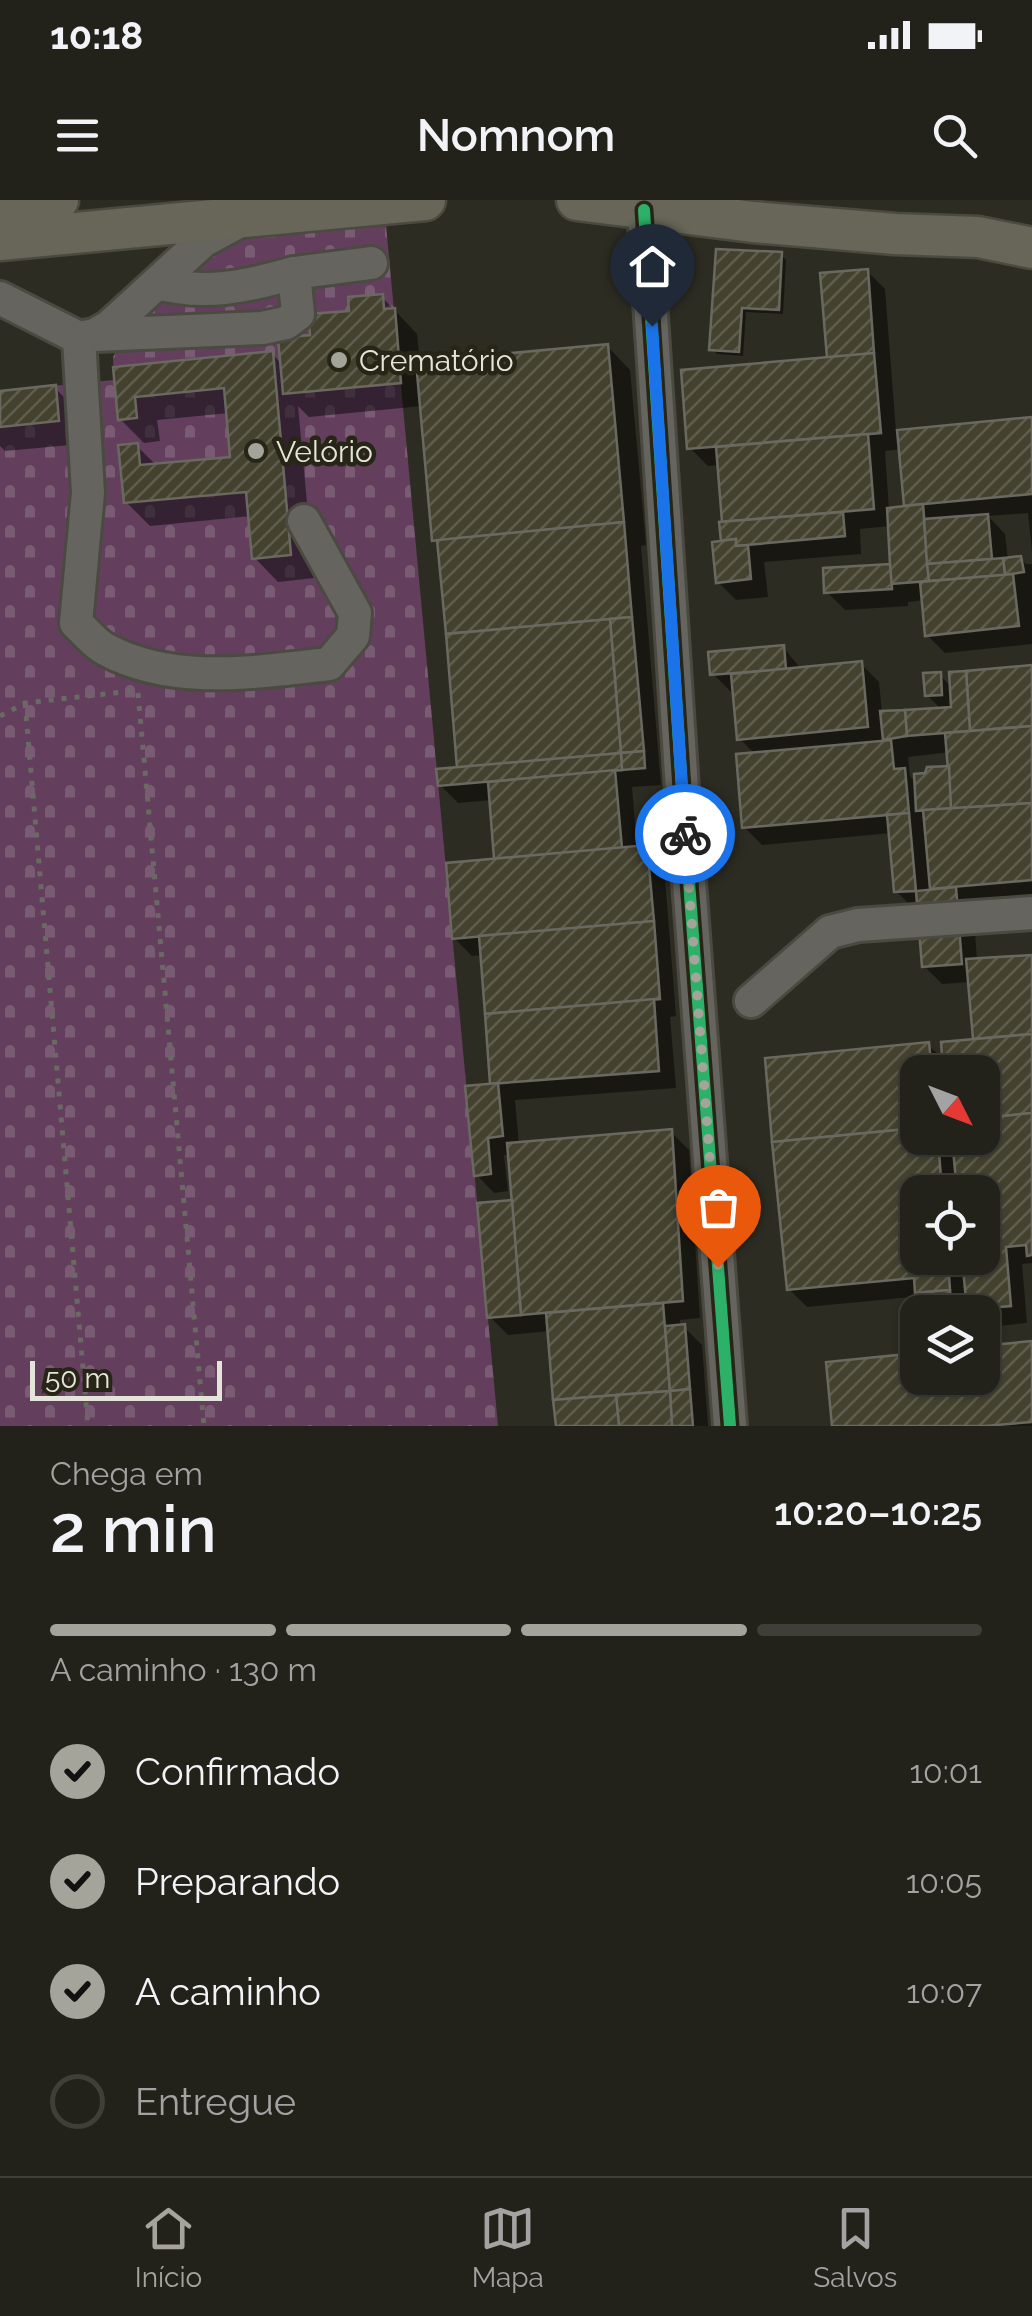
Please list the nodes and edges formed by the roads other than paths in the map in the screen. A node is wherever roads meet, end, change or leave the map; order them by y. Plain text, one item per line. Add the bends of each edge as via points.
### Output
1 (58, 200) edge
2 (425, 200) edge
3 (577, 200) edge
4 (840, 200) edge
5 (0, 207) edge
6 (644, 210) junction
7 (245, 218) junction
8 (1032, 229) edge
9 (895, 234) junction
10 (978, 237) junction
11 (0, 240) edge
12 (1032, 248) edge
13 (371, 263) dead end
14 (294, 273) junction
15 (158, 283) junction
16 (0, 298) edge
17 (87, 336) junction
18 (304, 522) dead end
19 (1032, 912) edge
20 (751, 1001) dead end
21 (730, 1426) edge

1 - 5 main road
2 - 7 main road
3 - 6 main road
4 - 9 main road via 853,221
6 - 9 main road
6 - 21 street
7 - 11 main road
7 - 15 street via 204,241
8 - 10 main road
9 - 10 main road
10 - 12 main road
13 - 14 street
14 - 15 street via 217,289 187,291
14 - 17 street via 298,314 286,323
15 - 17 street via 110,326
16 - 17 street
17 - 18 street via 88,493 76,622 102,648 147,666 210,674 330,664 353,636 355,613
19 - 20 street via 858,924 830,932

